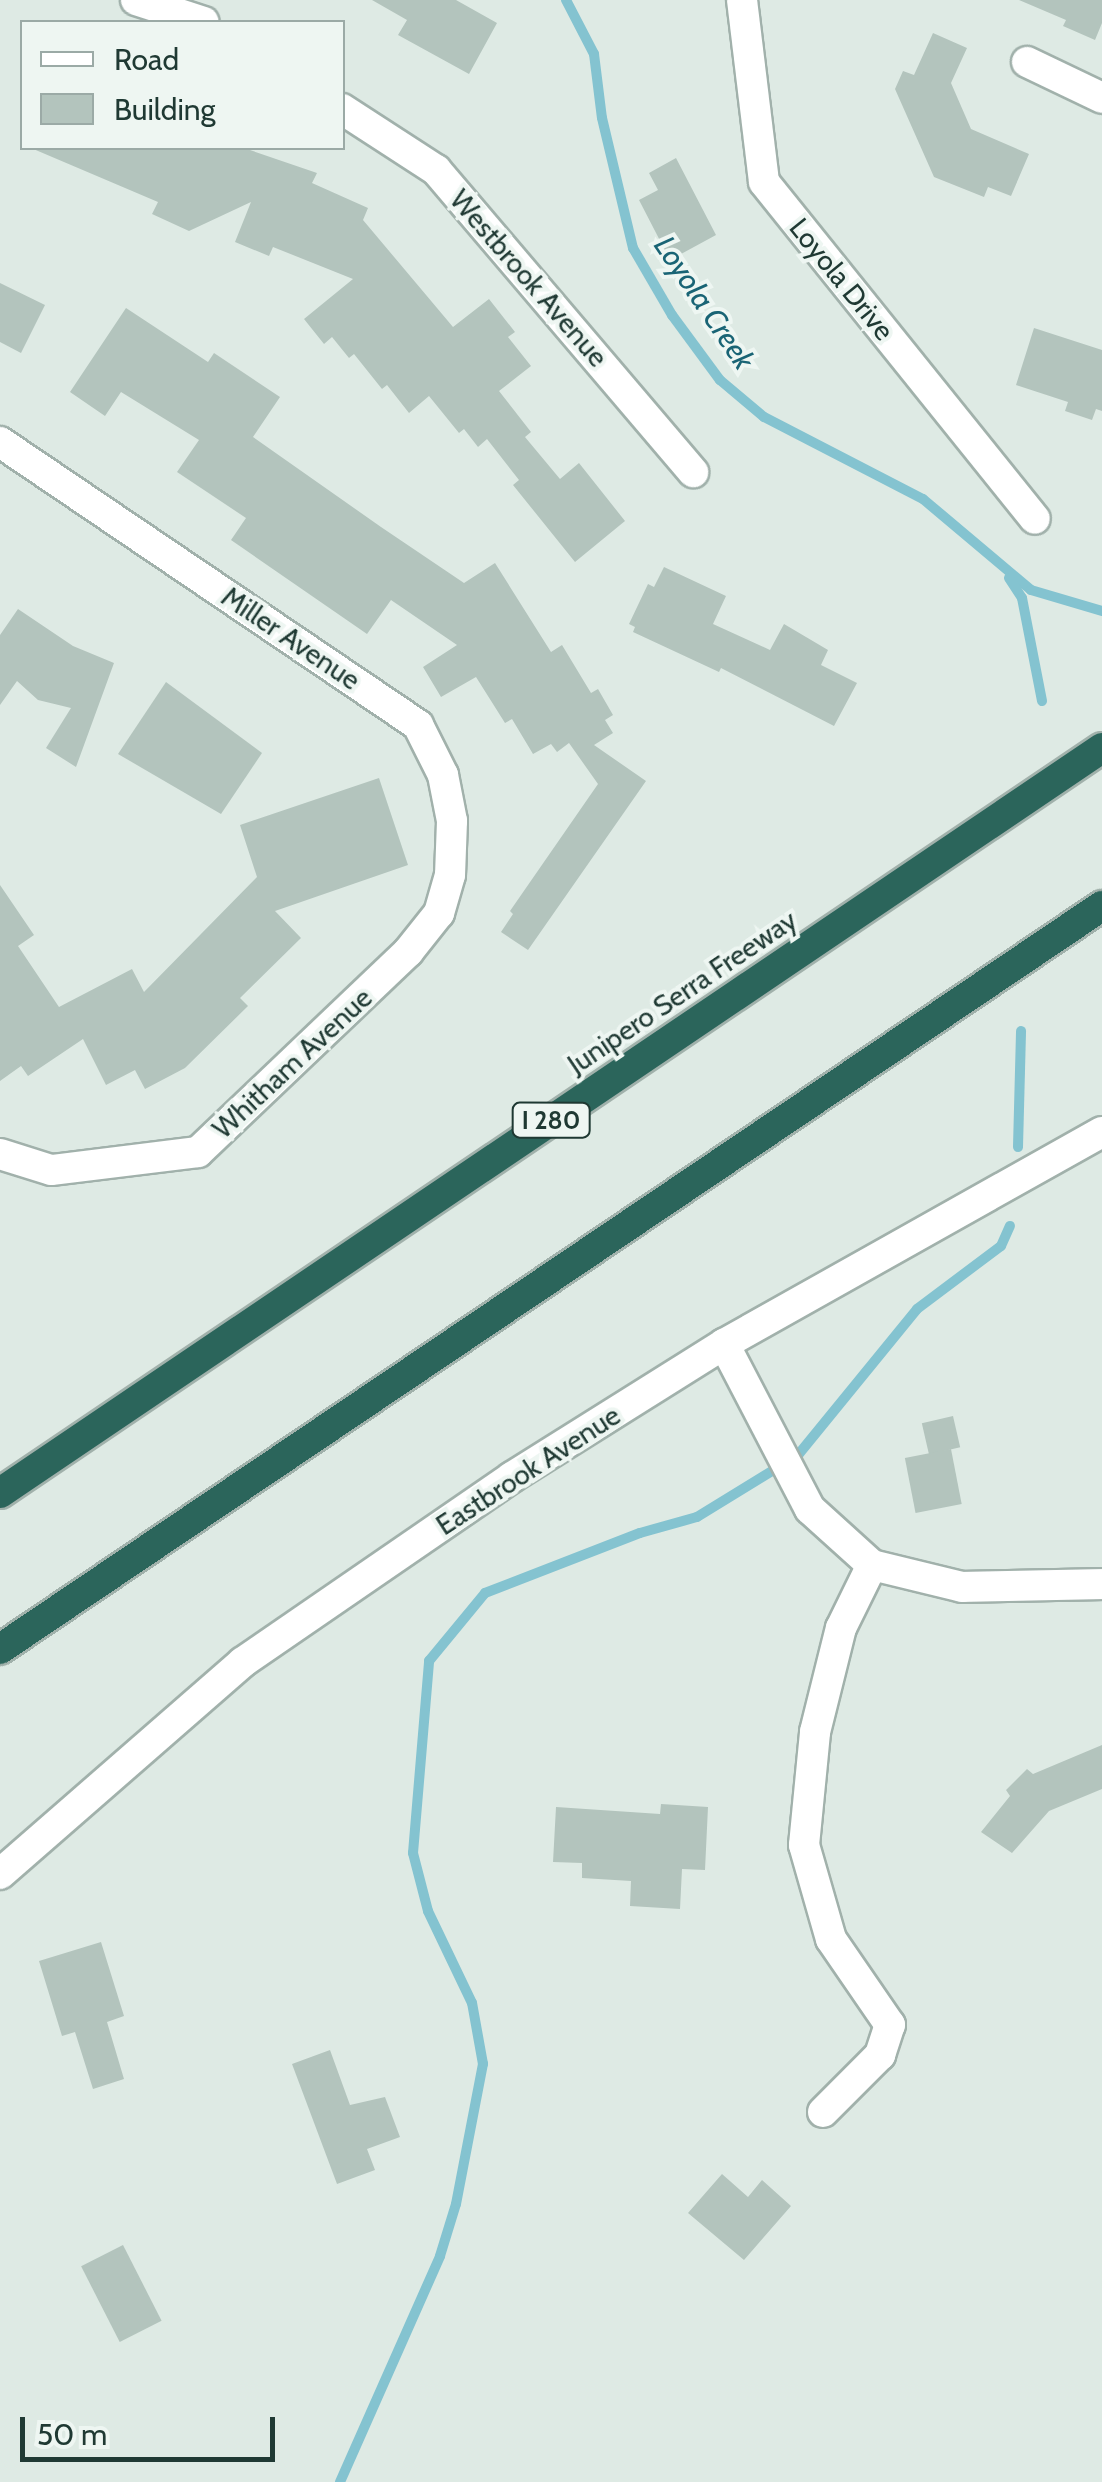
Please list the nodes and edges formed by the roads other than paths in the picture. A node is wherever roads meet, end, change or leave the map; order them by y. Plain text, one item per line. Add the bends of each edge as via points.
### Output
1 (136, 0) edge
2 (742, 0) edge
3 (198, 20) edge
4 (1027, 62) dead end
5 (1102, 98) edge
6 (345, 111) edge
7 (0, 442) edge
8 (694, 472) dead end
9 (1035, 519) dead end
10 (1102, 748) edge
11 (1102, 906) edge
12 (439, 913) joint
13 (1102, 1132) edge
14 (0, 1154) edge
15 (724, 1344) junction
16 (0, 1493) edge
17 (872, 1565) junction
18 (1102, 1584) edge
19 (0, 1648) edge
20 (0, 1874) edge
21 (823, 2112) dead end

1 - 3 street
2 - 9 street, Loyola Drive via 764,182
4 - 5 street
6 - 8 street, Westbrook Avenue via 436,170
7 - 12 street, Miller Avenue via 418,725 442,775 452,821 450,875
10 - 16 highway, Junipero Serra Freeway / I 280
11 - 19 highway
12 - 14 street, Whitham Avenue via 408,952 198,1152 51,1170
13 - 15 street, Eastbrook Avenue
15 - 17 street via 810,1509
15 - 20 street, Eastbrook Avenue via 512,1477 243,1662
17 - 18 street via 962,1587
17 - 21 street via 840,1628 815,1732 804,1845 831,1938 890,2025 880,2055

